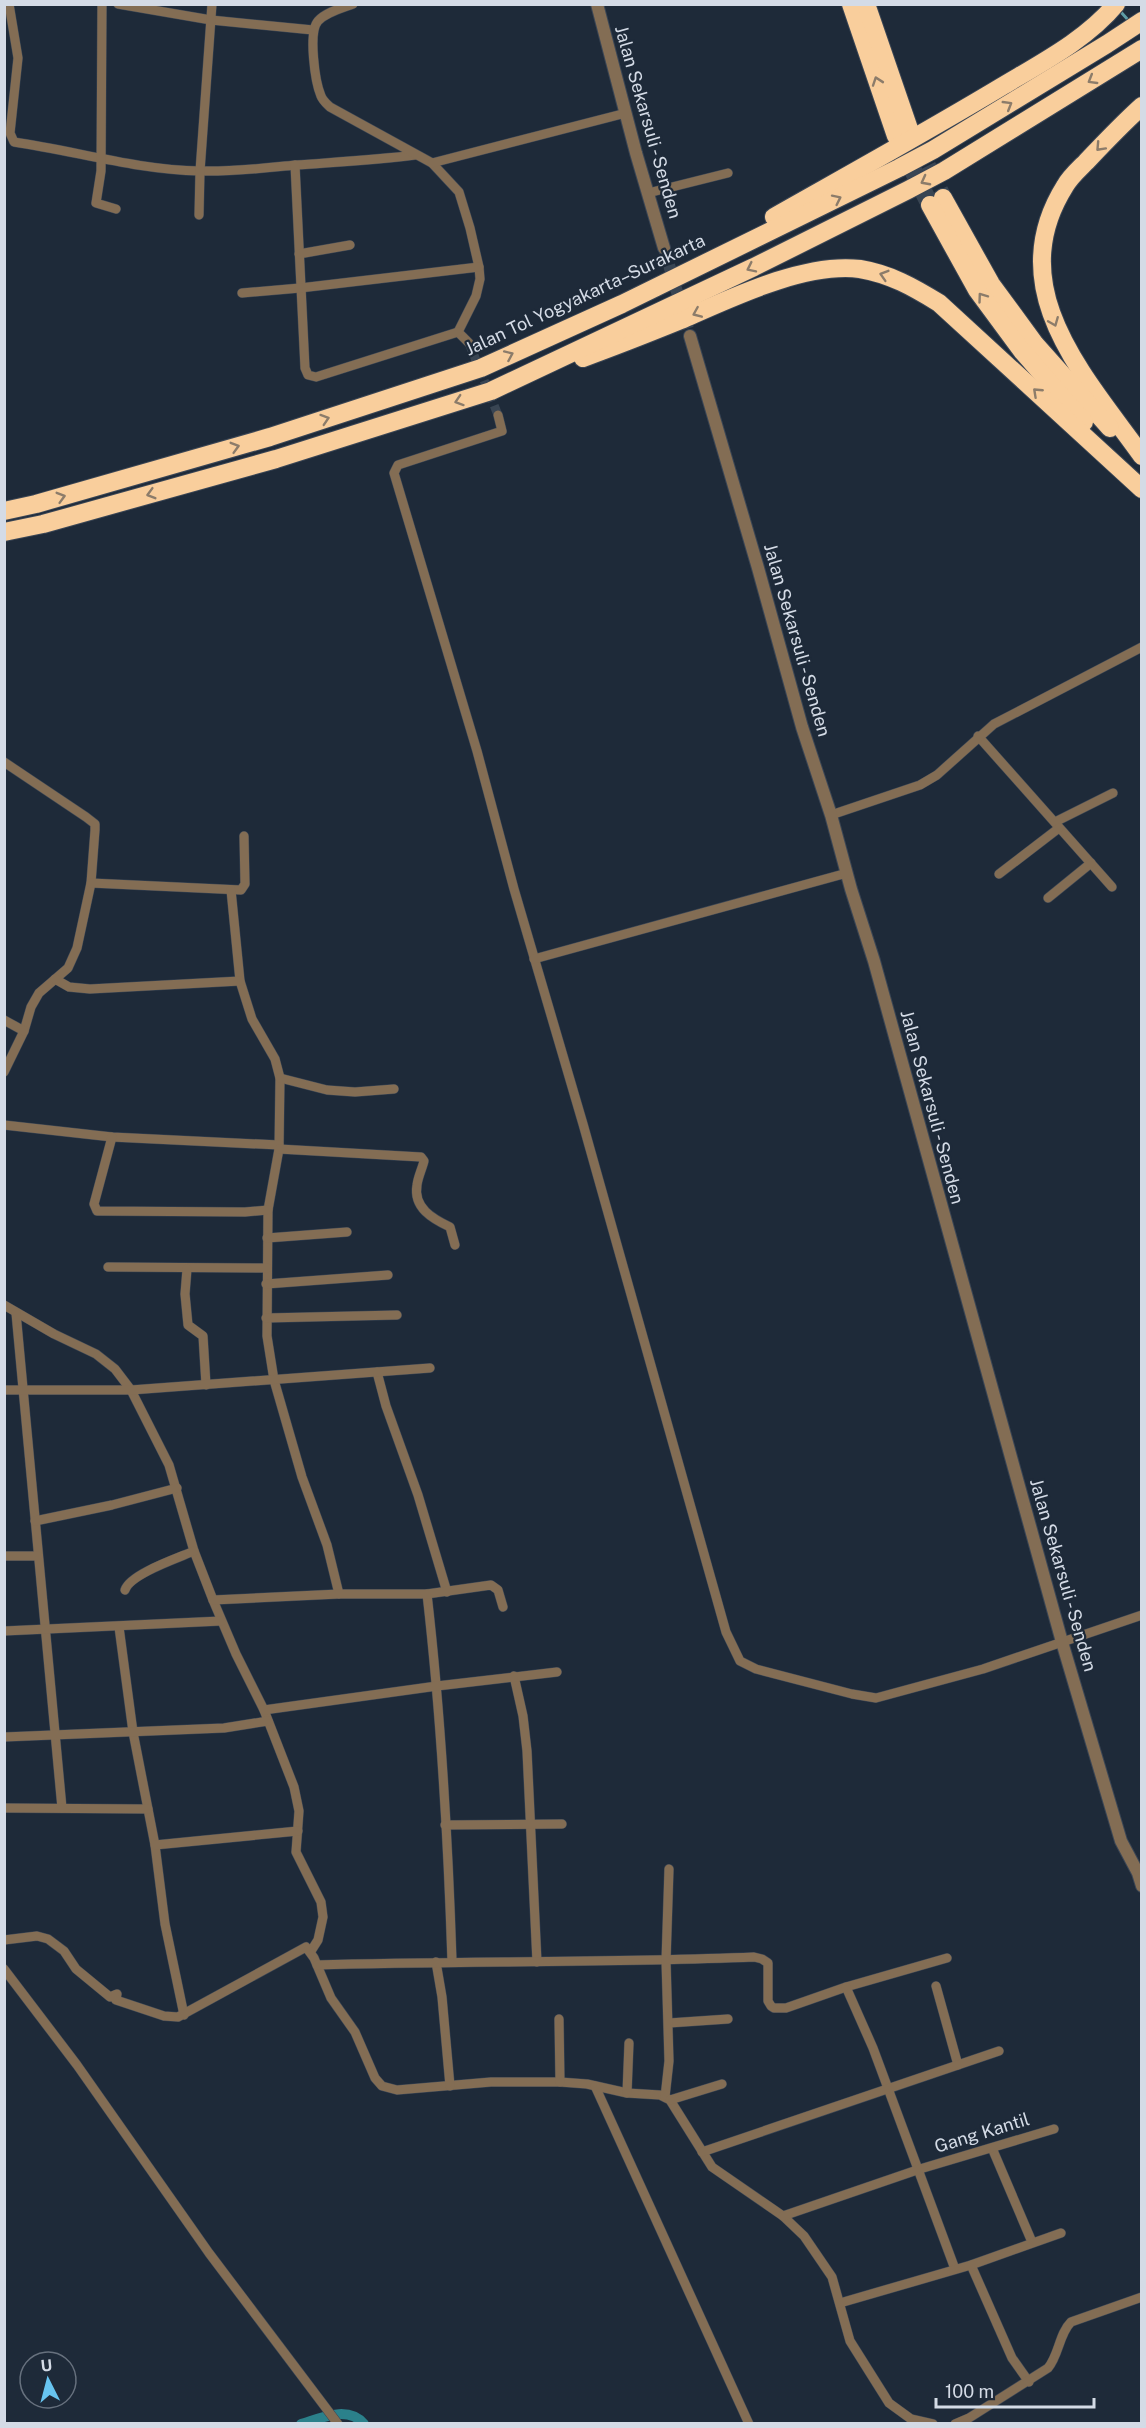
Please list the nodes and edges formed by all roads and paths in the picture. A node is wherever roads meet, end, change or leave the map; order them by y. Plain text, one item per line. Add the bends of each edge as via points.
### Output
1 (9, 4) edge
2 (102, 4) edge
3 (118, 4) edge
4 (212, 4) edge
5 (597, 4) edge
6 (851, 4) edge
7 (866, 4) edge
8 (1116, 4) edge
9 (346, 6) edge
10 (211, 20) junction
11 (1142, 21) edge
12 (313, 30) junction
13 (1142, 49) edge
14 (1142, 106) edge
15 (626, 113) junction
16 (415, 154) junction
17 (101, 159) junction
18 (432, 163) junction
19 (296, 165) junction
20 (200, 171) junction
21 (728, 173) dead end
22 (648, 193) junction
23 (116, 209) dead end
24 (199, 215) dead end
25 (350, 245) dead end
26 (664, 248) tunnel mouth
27 (299, 254) junction
28 (479, 267) junction
29 (300, 288) junction
30 (242, 292) dead end
31 (622, 304) junction
32 (458, 332) junction
33 (690, 336) tunnel mouth
34 (469, 343) tunnel mouth
35 (491, 391) junction
36 (498, 415) dead end
37 (1142, 456) edge
38 (1142, 464) edge
39 (1142, 488) edge
40 (4, 511) edge
41 (4, 532) edge
42 (1142, 647) edge
43 (978, 736) junction
44 (4, 762) edge
45 (1113, 793) dead end
46 (831, 815) junction
47 (1057, 825) junction
48 (244, 836) dead end
49 (1091, 863) junction
50 (847, 873) junction
51 (999, 874) dead end
52 (92, 883) junction
53 (1112, 887) dead end
54 (231, 891) junction
55 (1048, 898) dead end
56 (534, 959) junction
57 (55, 979) junction
58 (240, 981) junction
59 (4, 1020) edge
60 (24, 1031) junction
61 (4, 1072) edge
62 (280, 1078) junction
63 (394, 1089) dead end
64 (4, 1125) edge
65 (112, 1137) junction
66 (279, 1147) junction
67 (268, 1210) junction
68 (347, 1232) dead end
69 (267, 1238) junction
70 (455, 1245) dead end
71 (108, 1267) dead end
72 (267, 1268) junction
73 (187, 1269) junction
74 (388, 1275) dead end
75 (267, 1284) junction
76 (4, 1305) edge
77 (16, 1313) junction
78 (397, 1315) dead end
79 (266, 1318) junction
80 (430, 1368) dead end
81 (377, 1372) junction
82 (274, 1380) junction
83 (206, 1385) junction
84 (4, 1390) edge
85 (22, 1390) junction
86 (131, 1390) junction
87 (177, 1488) junction
88 (35, 1521) junction
89 (194, 1551) junction
90 (4, 1556) edge
91 (38, 1556) junction
92 (125, 1590) dead end
93 (447, 1592) junction
94 (339, 1594) junction
95 (427, 1594) junction
96 (213, 1599) junction
97 (502, 1607) dead end
98 (1142, 1615) edge
99 (221, 1621) junction
100 (119, 1627) junction
101 (4, 1630) edge
102 (46, 1630) junction
103 (1062, 1642) junction
104 (557, 1672) dead end
105 (514, 1676) junction
106 (437, 1686) junction
107 (264, 1710) junction
108 (268, 1721) junction
109 (133, 1732) junction
110 (56, 1735) junction
111 (4, 1737) edge
112 (4, 1808) edge
113 (62, 1808) junction
114 (148, 1809) junction
115 (531, 1824) junction
116 (562, 1824) dead end
117 (445, 1825) junction
118 (298, 1831) junction
119 (155, 1845) junction
120 (669, 1869) dead end
121 (1142, 1886) edge
122 (4, 1940) edge
123 (311, 1951) junction
124 (947, 1958) dead end
125 (452, 1961) junction
126 (666, 1961) junction
127 (436, 1962) junction
128 (537, 1962) junction
129 (317, 1965) junction
130 (4, 1969) edge
131 (936, 1986) dead end
132 (846, 1987) junction
133 (184, 2015) junction
134 (559, 2019) dead end
135 (728, 2019) dead end
136 (669, 2023) junction
137 (629, 2043) dead end
138 (999, 2051) dead end
139 (958, 2065) junction
140 (560, 2082) junction
141 (722, 2084) dead end
142 (450, 2086) junction
143 (596, 2086) junction
144 (888, 2090) junction
145 (627, 2093) junction
146 (668, 2098) junction
147 (1054, 2129) dead end
148 (992, 2148) junction
149 (702, 2152) junction
150 (920, 2169) junction
151 (783, 2216) junction
152 (1061, 2233) dead end
153 (1032, 2242) junction
154 (971, 2265) junction
155 (955, 2269) junction
156 (1142, 2297) edge
157 (840, 2303) junction
158 (1029, 2382) junction
159 (334, 2423) edge
160 (749, 2424) edge
161 (933, 2424) edge
162 (955, 2424) edge

1 - 17 street via 18,58 11,138 14,142
2 - 17 street
3 - 10 street
4 - 10 street
5 - 15 street, Jalan Sekarsuli - Senden
7 -> 6 highway via 903,132
8 - 31 highway via 1104,19 1055,55
9 - 12 street via 319,19
10 - 12 street
10 - 20 street
31 -> 11 highway, Jalan Tol Yogyakarta–Surakarta via 933,150
12 - 16 street via 317,80 324,102
13 -> 35 highway via 908,190
14 -> 37 highway via 1066,183 1049,213 1042,247 1042,287 1052,320 1067,351
15 - 18 street
15 - 22 street, Jalan Sekarsuli - Senden
16 - 18 street
16 - 19 street
17 - 20 street
17 - 23 street via 96,203
18 - 28 street via 459,192
19 - 20 street
19 - 27 street
20 - 24 street
21 - 22 street
22 - 26 street, Jalan Sekarsuli - Senden
25 - 27 street
27 - 29 street
28 - 29 street
28 - 32 street via 478,288
29 - 30 street
29 - 32 street via 305,368 308,375 316,378
40 -> 31 highway, Jalan Tol Yogyakarta–Surakarta via 270,437 481,368
32 - 34 street
33 - 46 street, Jalan Sekarsuli - Senden
39 -> 35 highway via 939,303 901,281 857,269 815,271 753,289 631,341
35 -> 41 highway via 276,459
36 - 56 street via 502,431 398,465 394,473
39 -> 38 highway via 1022,351 977,290 936,201 1035,344
42 - 43 street via 1030,704
43 - 46 street via 937,775 920,785
43 - 47 street
44 - 52 street via 94,824
45 - 47 street
46 - 50 street, Jalan Sekarsuli - Senden
47 - 49 street
47 - 51 street
48 - 54 street via 245,884 241,890
49 - 53 street
49 - 55 street
50 - 56 street
50 - 103 street, Jalan Sekarsuli - Senden
52 - 54 street
52 - 57 street via 77,948 68,968
54 - 58 street
56 - 103 street via 726,1632 740,1660 784,1677 876,1698
57 - 58 street via 69,987 90,989
57 - 60 street via 39,993
58 - 62 street via 252,1019 275,1059
59 - 60 street
60 - 61 street
62 - 63 street via 327,1090
62 - 66 street
64 - 65 street
65 - 66 street
65 - 67 street via 94,1204 97,1211
66 - 67 street
66 - 70 street via 421,1156 424,1161 417,1197 430,1217 450,1227
67 - 69 street
68 - 69 street
69 - 72 street
71 - 73 street
72 - 73 street
72 - 75 street
73 - 83 street via 188,1326 203,1336
74 - 75 street
75 - 79 street
76 - 77 street
77 - 85 street
77 - 86 street via 105,1360
78 - 79 street
79 - 82 street
80 - 81 street
81 - 82 street
81 - 93 street
82 - 83 street
82 - 94 street
83 - 86 street
84 - 85 street
85 - 86 street
85 - 88 street
86 - 87 street
87 - 88 street
87 - 89 street
88 - 91 street
89 - 92 street via 138,1576
89 - 96 street
90 - 91 street
91 - 102 street
93 - 95 street
93 - 97 street via 491,1585 498,1590
94 - 95 street
94 - 96 street
95 - 106 street
96 - 99 street
98 - 103 street
99 - 100 street
99 - 107 street
100 - 102 street
100 - 109 street
101 - 102 street
102 - 110 street
103 - 121 street, Jalan Sekarsuli - Senden via 1121,1841
104 - 105 street
105 - 106 street
105 - 115 street via 526,1740
106 - 107 street
106 - 117 street
107 - 108 street
108 - 109 street via 224,1728
108 - 118 street via 294,1786
109 - 110 street
109 - 114 street
110 - 111 street
110 - 113 street
112 - 113 street
113 - 114 street
114 - 119 street
115 - 116 street
115 - 117 street
115 - 128 street
117 - 125 street
118 - 119 street
118 - 123 street via 298,1858 315,1886 323,1917
119 - 133 street via 165,1924
120 - 126 street
122 - 133 street via 48,1938 64,1951 76,1969 110,1997 117,1994 116,2000 164,2016
123 - 129 street
123 - 133 street via 306,1947 299,1950
124 - 132 street
125 - 127 street
125 - 128 street
126 - 128 street
126 - 132 street via 762,1959 768,1964 768,2001 774,2008 802,2003
126 - 136 street
127 - 129 street
127 - 142 street
129 - 142 street via 331,1998 355,2032 371,2071 382,2086 397,2090
130 - 159 street
131 - 139 street
132 - 144 street
134 - 140 street
135 - 136 street
136 - 146 street
137 - 145 street
138 - 139 street
139 - 144 street
140 - 142 street
140 - 143 street
141 - 146 street
143 - 145 street
143 - 160 street
144 - 149 street
144 - 150 street
145 - 146 street
146 - 149 street
147 - 148 street, Gang Kantil
148 - 150 street, Gang Kantil
148 - 153 street
149 - 151 street via 719,2173
150 - 151 street, Gang Kantil
150 - 155 street
151 - 157 street via 804,2236 826,2267
152 - 153 street
153 - 154 street
154 - 155 street
154 - 158 street via 1012,2358
155 - 157 street
156 - 158 street via 1071,2322 1054,2361
157 - 161 street via 850,2341 889,2403 911,2419
158 - 162 street

